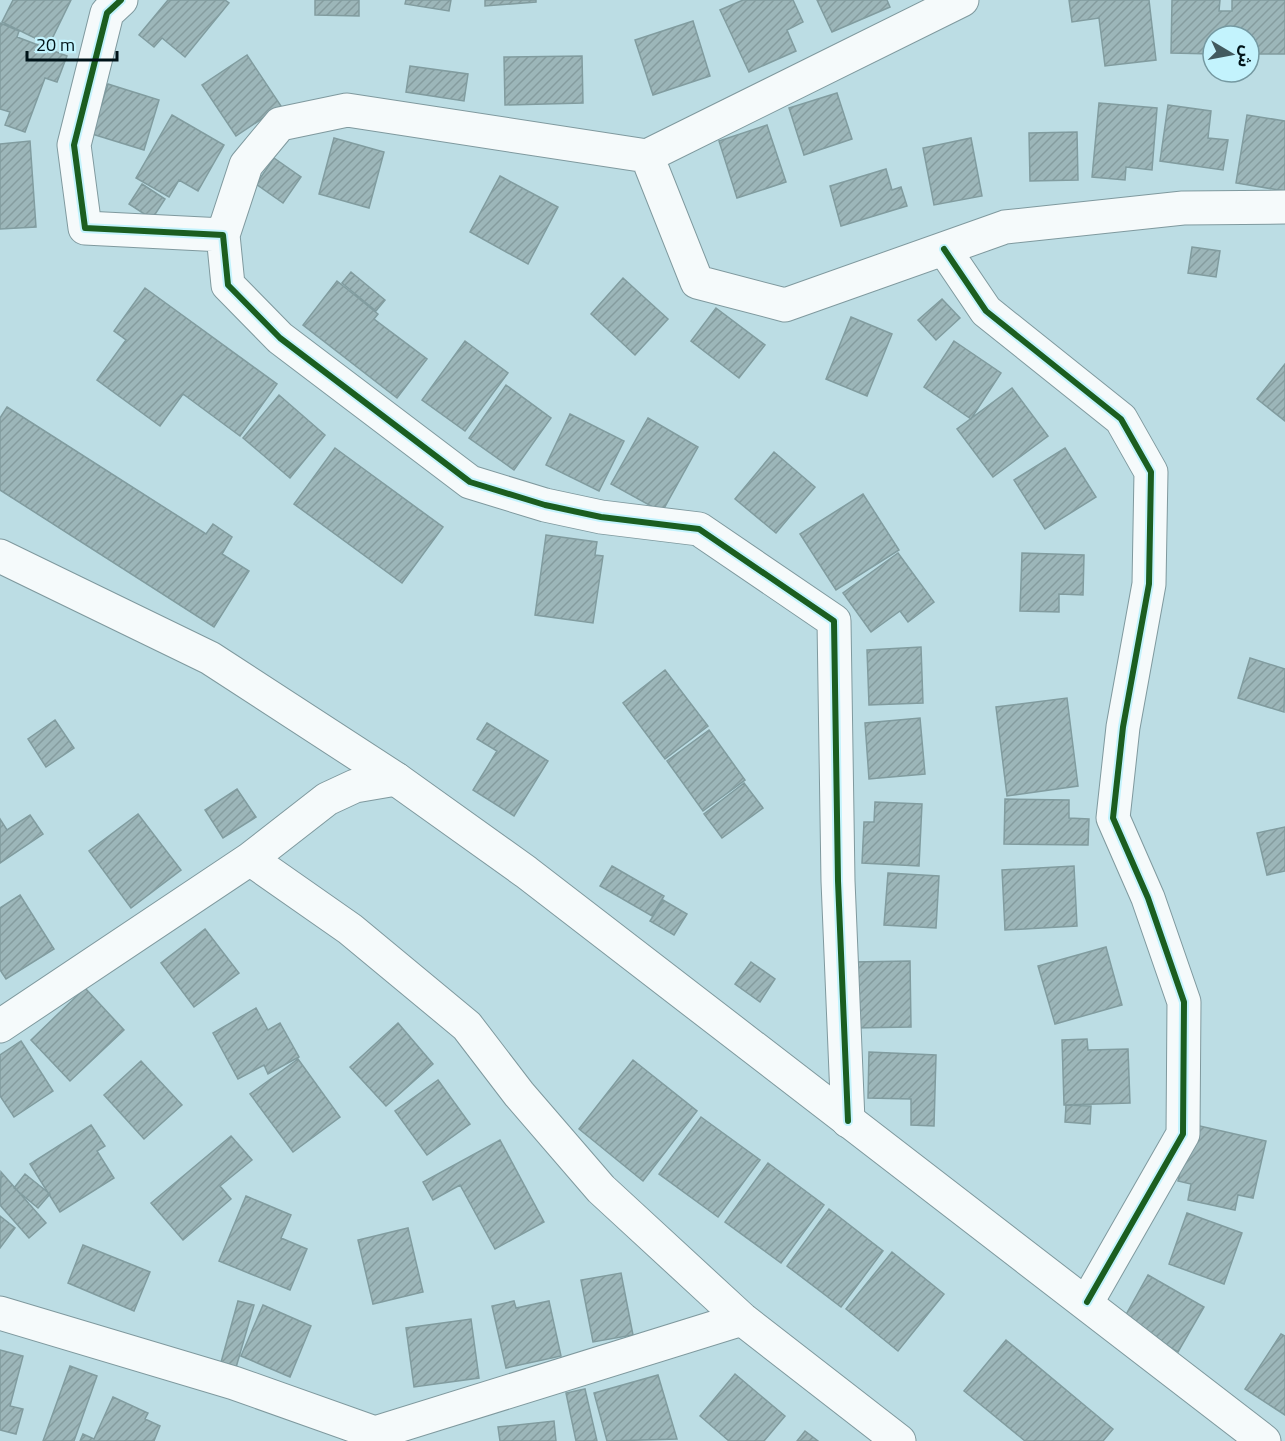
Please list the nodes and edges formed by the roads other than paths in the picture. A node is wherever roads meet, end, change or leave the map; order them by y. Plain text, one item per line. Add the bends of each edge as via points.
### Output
1 (121, 0) edge
2 (962, 0) edge
3 (647, 156) junction
4 (1285, 207) edge
5 (223, 235) junction
6 (944, 249) junction
7 (0, 556) edge
8 (396, 779) junction
9 (250, 859) junction
10 (0, 1026) edge
11 (848, 1121) junction
12 (1086, 1302) junction
13 (0, 1313) edge
14 (742, 1319) junction
15 (382, 1437) edge
16 (899, 1441) edge
17 (1264, 1441) edge

1 - 5 street via 107,14 74,145 85,228
2 - 3 street
3 - 5 street via 347,110 280,124 246,165
3 - 6 street via 697,282 785,305
4 - 6 street via 1183,208 1005,227
5 - 11 street via 228,285 280,338 471,482 601,517 699,530 834,621 838,881
6 - 12 street via 986,311 1121,419 1151,472 1149,584 1113,818 1148,898 1184,1002 1183,1134
7 - 8 street via 210,657
8 - 9 street via 355,786 327,799
8 - 11 street via 526,872
9 - 10 street
9 - 14 street via 350,929 467,1026 519,1094 602,1189
11 - 12 street
12 - 17 street
13 - 15 street via 234,1383
14 - 15 street
14 - 16 street

